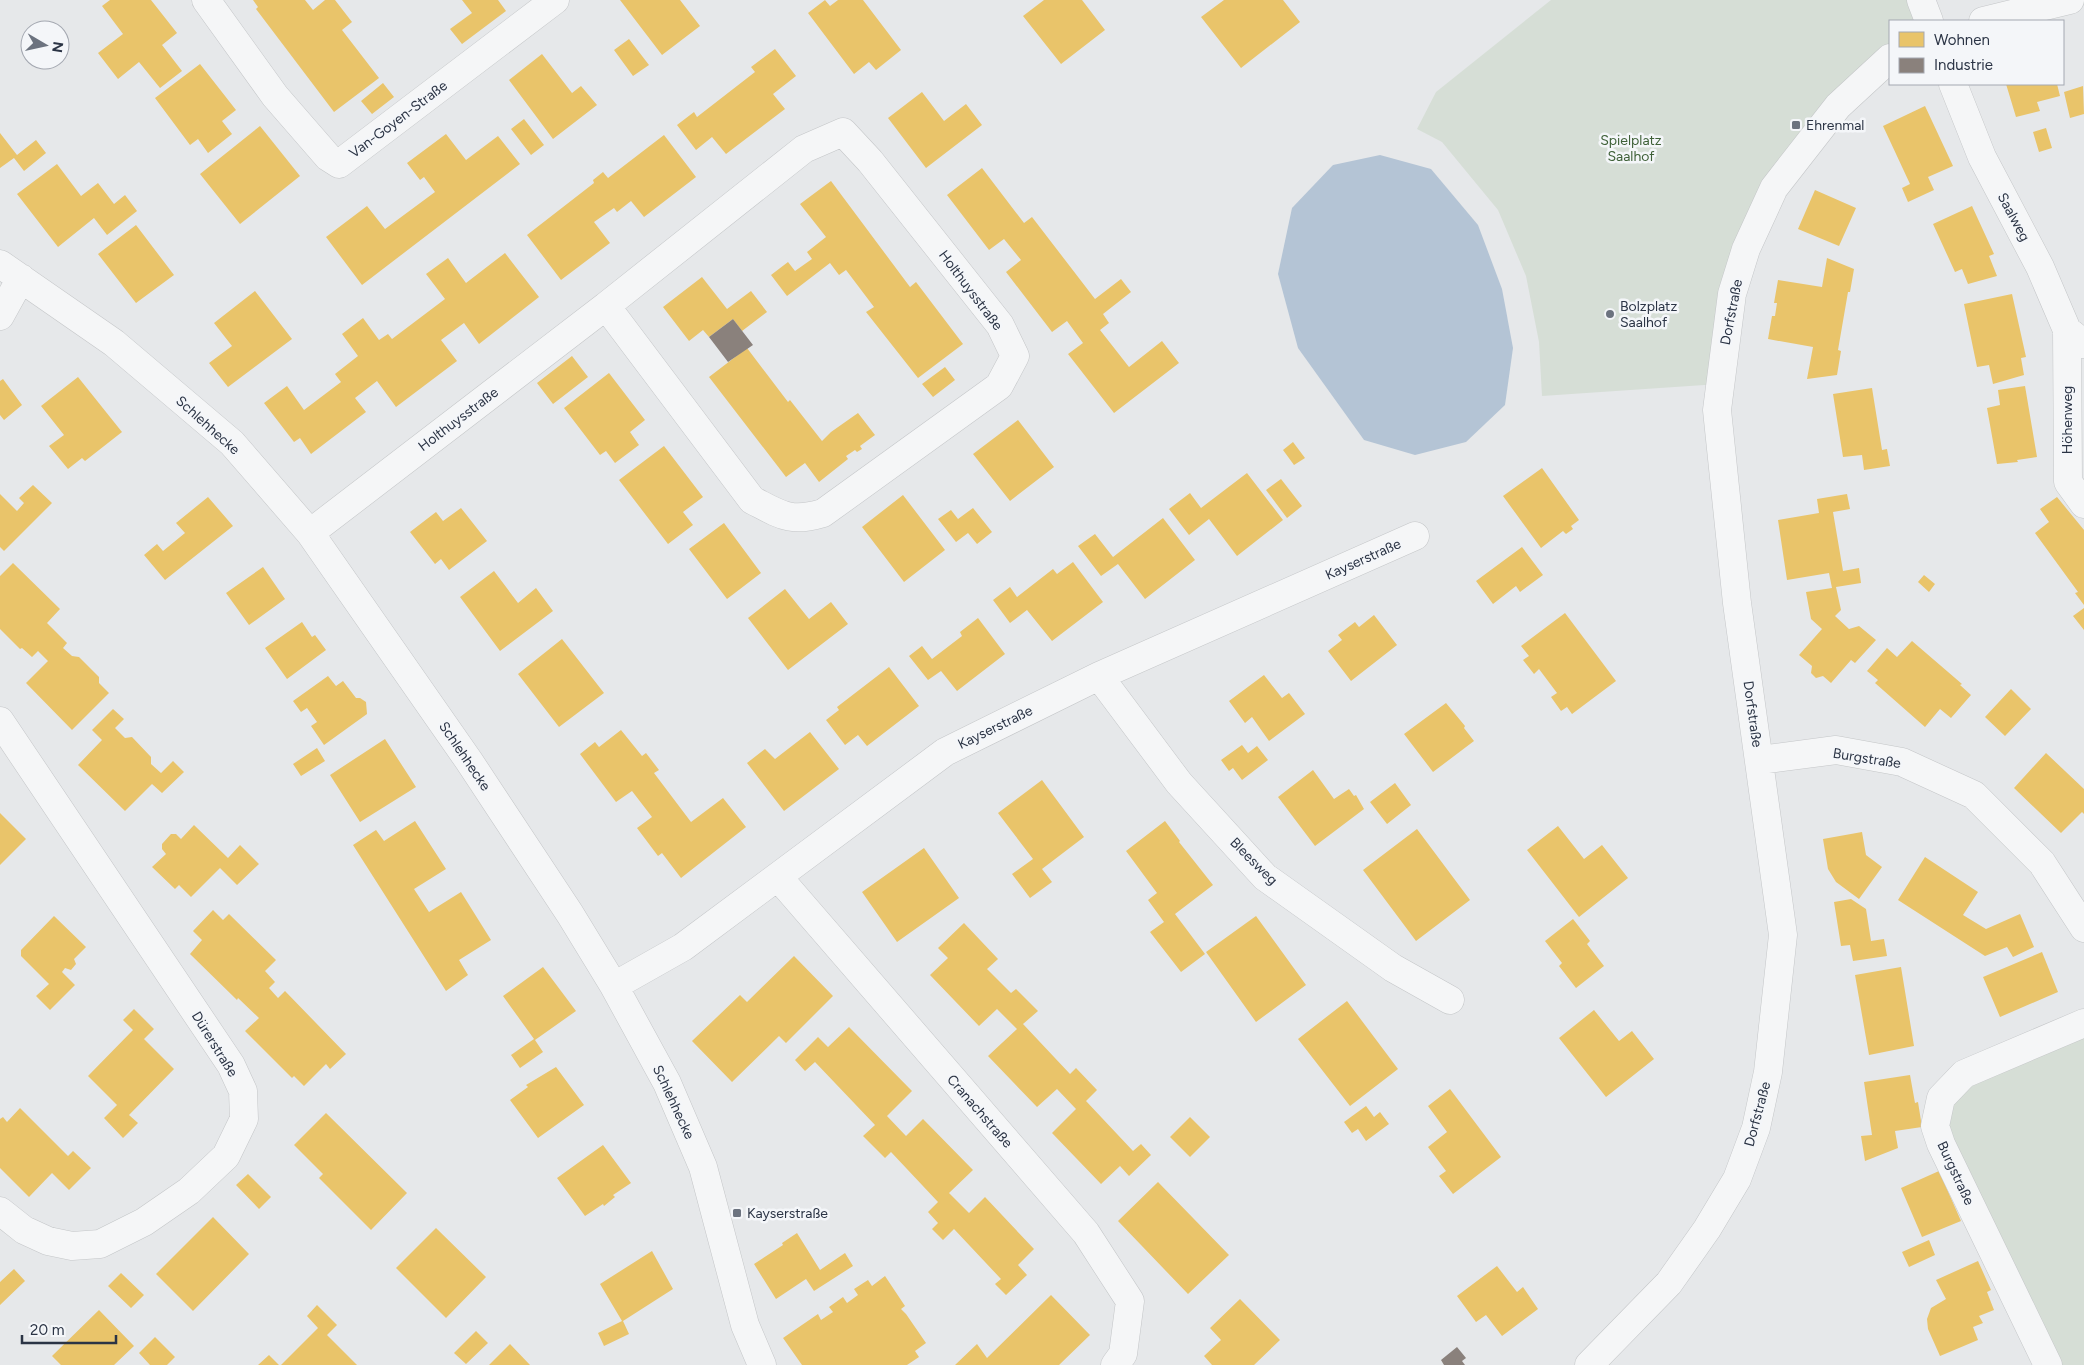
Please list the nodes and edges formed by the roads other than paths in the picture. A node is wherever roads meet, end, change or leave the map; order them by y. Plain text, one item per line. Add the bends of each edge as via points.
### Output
1 (206, 0) edge
2 (555, 0) edge
3 (1922, 0) edge
4 (2070, 0) edge
5 (1929, 20) edge
6 (1987, 20) edge
7 (1889, 59) edge
8 (1953, 85) edge
9 (10, 271) edge
10 (606, 306) junction
11 (0, 316) edge
12 (2075, 337) edge
13 (2084, 504) edge
14 (310, 533) junction
15 (1415, 536) dead end
16 (1099, 676) junction
17 (0, 721) edge
18 (1760, 760) junction
19 (778, 877) junction
20 (2084, 928) edge
21 (614, 986) junction
22 (1450, 1000) dead end
23 (2084, 1023) edge
24 (0, 1210) edge
25 (762, 1365) edge
26 (1115, 1365) edge
27 (1589, 1365) edge
28 (2048, 1365) edge

1 - 2 street, Van-Goyen-Straße via 275,96 328,156 339,164
3 - 5 street
4 - 6 street
7 - 18 street, Dorfstraße via 1838,106 1774,188 1746,250 1732,294 1717,410 1737,603
8 - 12 street, Saalweg via 1982,157
9 - 11 street
9 - 14 street, Schlehhecke via 114,343 232,443
10 - 10 street, Holthuysstraße via 752,500 782,516 805,518 823,513 999,386 1015,356 1000,325 870,161 843,132 804,149
10 - 14 street, Holthuysstraße
12 - 13 street, Höhenweg via 2068,482
14 - 21 street, Schlehhecke via 469,761
15 - 16 street, Kayserstraße
16 - 19 street, Kayserstraße via 945,752
16 - 22 street, Bleesweg via 1180,782 1265,877 1393,968
17 - 24 street, Dürerstraße via 231,1065 243,1091 244,1120 226,1156 189,1191 144,1222 100,1244 72,1246 48,1241 24,1230
18 - 20 street, Burgstraße via 1836,750 1902,762 1974,796 2042,863
18 - 27 street, Dorfstraße via 1783,935 1768,1072 1756,1128 1737,1179 1669,1283
19 - 21 street, Kayserstraße via 683,947
19 - 26 street, Cranachstraße via 1086,1234 1130,1301 1124,1354
21 - 25 street, Schlehhecke via 667,1083 703,1167 745,1325
23 - 28 street, Burgstraße via 1964,1074 1941,1098 1935,1126

